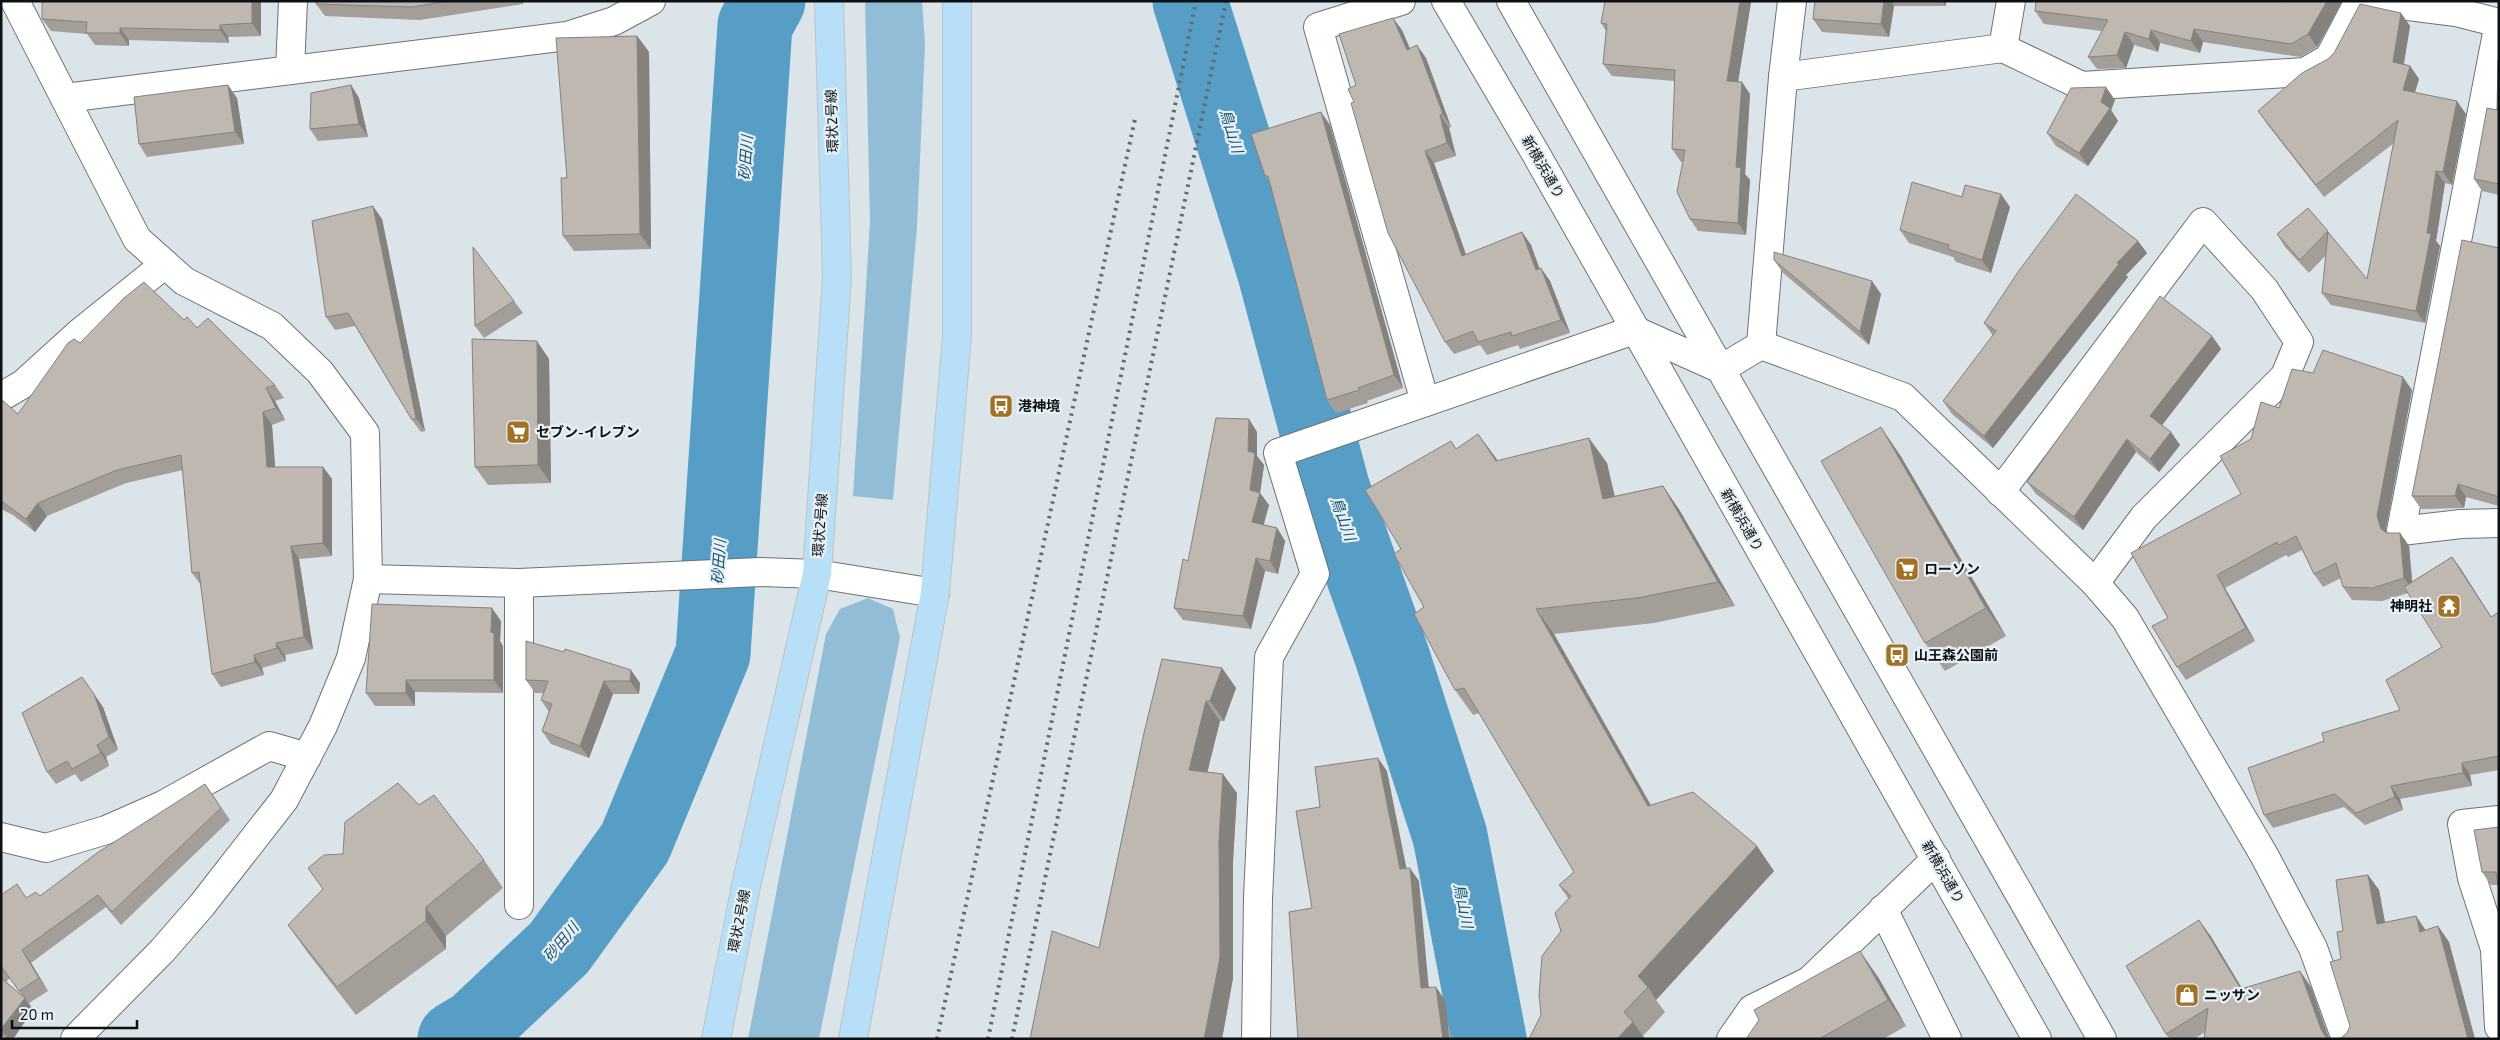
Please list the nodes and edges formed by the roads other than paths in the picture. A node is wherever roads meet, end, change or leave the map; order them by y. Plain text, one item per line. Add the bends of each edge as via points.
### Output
1 (15, 1) edge
2 (293, 1) edge
3 (651, 1) edge
4 (828, 1) edge
5 (957, 1) edge
6 (1401, 1) edge
7 (1446, 1) edge
8 (1511, 1) edge
9 (1792, 1) edge
10 (2011, 1) edge
11 (2359, 1) edge
12 (2369, 1) edge
13 (2499, 23) edge
14 (2004, 48) junction
15 (290, 70) junction
16 (1783, 77) junction
17 (65, 98) junction
18 (165, 264) junction
19 (1634, 330) junction
20 (1761, 345) junction
21 (1721, 369) junction
22 (1, 397) edge
23 (1425, 402) junction
24 (2000, 492) junction
25 (2499, 523) edge
26 (816, 574) junction
27 (368, 579) junction
28 (519, 583) junction
29 (2096, 583) junction
30 (935, 593) junction
31 (307, 757) junction
32 (2499, 820) edge
33 (1, 837) edge
34 (1936, 860) junction
35 (519, 905) dead end
36 (1883, 909) junction
37 (2499, 1027) edge
38 (75, 1039) edge
39 (716, 1039) edge
40 (853, 1039) edge
41 (1256, 1039) edge
42 (1731, 1039) edge
43 (1947, 1039) edge
44 (2037, 1039) edge
45 (2102, 1039) edge
46 (2346, 1039) edge

1 - 17 street
2 - 15 street
3 - 15 street via 614,22 567,36
4 - 26 main road, 環状2号線 via 837,277
5 - 30 main road via 957,336
6 - 23 street via 1318,27
7 - 19 street, 新横浜通り
8 - 21 street
9 - 16 street
10 - 14 street
11 - 14 street via 2329,58 2305,72 2082,86
12 - 13 street via 2456,12
13 - 25 street via 2401,531
14 - 16 street
15 - 17 street
16 - 20 street
17 - 18 street via 137,239
18 - 22 street via 77,335 23,384
18 - 27 street via 184,281 272,326 320,372 365,433
19 - 21 street
19 - 23 street
19 - 34 street, 新横浜通り
20 - 21 street
20 - 24 street via 1903,397
21 - 45 street
23 - 41 street via 1278,453 1315,574 1269,657 1258,898
24 - 29 street
24 - 29 street via 2203,222 2264,289 2299,342 2285,376 2144,517
26 - 28 street via 747,572
26 - 30 street
26 - 39 main road, 環状2号線 via 747,881
27 - 28 street
27 - 31 street via 351,658
28 - 35 street
29 - 46 street via 2125,618 2264,856 2313,948
30 - 40 main road
31 - 33 street via 269,746 163,805 106,830 46,848
31 - 38 street via 284,800 202,905 162,951
32 - 37 street via 2462,824 2472,878 2495,949
34 - 36 street
34 - 44 street, 新横浜通り
36 - 42 street via 1809,982 1752,1009
36 - 43 street

